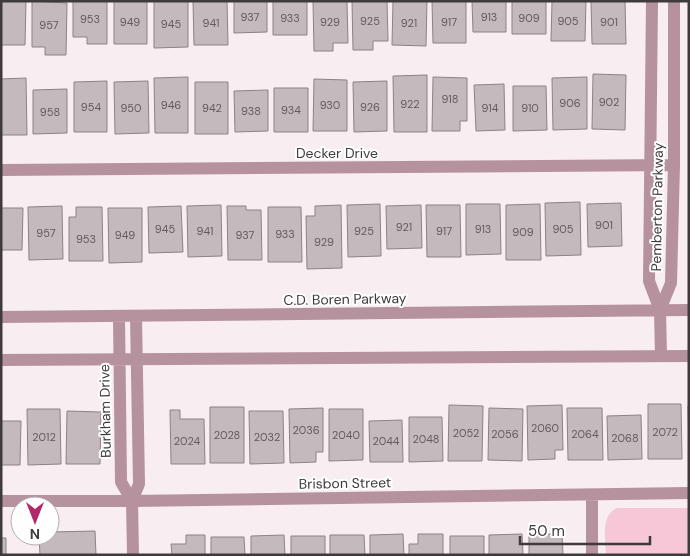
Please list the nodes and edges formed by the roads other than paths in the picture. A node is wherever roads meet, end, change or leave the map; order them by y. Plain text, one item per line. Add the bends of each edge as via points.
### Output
1 (652, 1) edge
2 (674, 1) edge
3 (650, 165) junction
4 (674, 165) junction
5 (1, 170) edge
6 (660, 310) junction
7 (689, 310) edge
8 (1, 317) edge
9 (119, 317) junction
10 (136, 317) junction
11 (661, 356) junction
12 (689, 356) edge
13 (1, 360) edge
14 (120, 360) junction
15 (137, 360) junction
16 (689, 493) edge
17 (592, 495) junction
18 (1, 501) edge
19 (132, 501) junction
20 (133, 555) edge
21 (592, 555) edge

1 - 3 street, Pemberton Parkway
2 - 4 street, Pemberton Parkway
3 - 4 street, Decker Drive
3 - 5 street, Decker Drive
3 - 6 street, Pemberton Parkway via 648,281
4 - 6 street, Pemberton Parkway via 671,283
6 - 7 street, C.D. Boren Parkway
6 - 10 street, C.D. Boren Parkway
6 - 11 street
8 - 9 street, C.D. Boren Parkway
9 - 10 street, C.D. Boren Parkway
9 - 14 street, Burkham Drive
10 - 15 street, Burkham Drive
11 - 12 street
11 - 15 street
13 - 14 street
14 - 15 street
14 - 19 street, Burkham Drive via 121,482
15 - 19 street, Burkham Drive via 139,484
16 - 17 street, Brisbon Street
17 - 19 street, Brisbon Street
17 - 21 street
18 - 19 street, Brisbon Street
19 - 20 street, Burkham Drive

